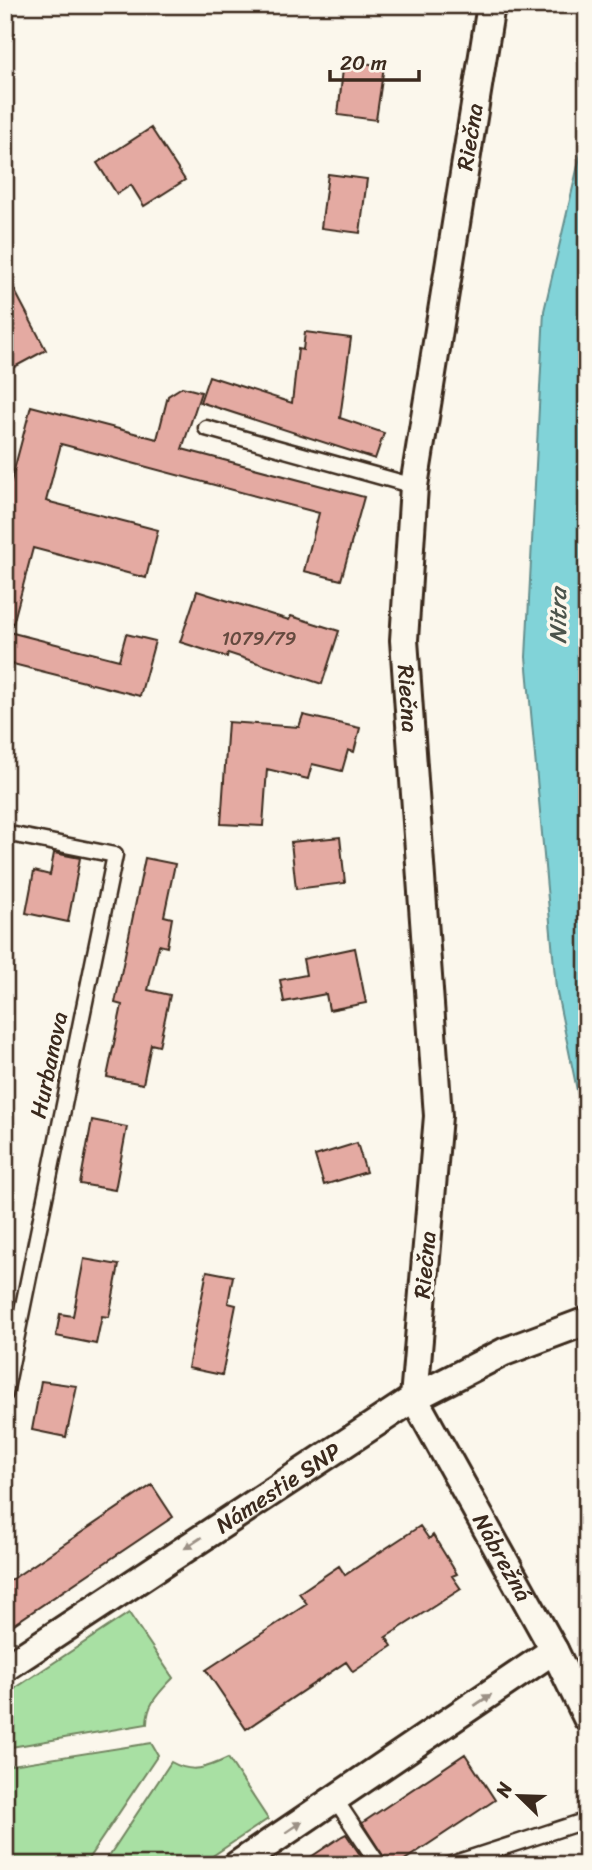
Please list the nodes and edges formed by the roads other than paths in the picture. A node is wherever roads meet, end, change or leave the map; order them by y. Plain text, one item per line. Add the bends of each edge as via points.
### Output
1 (491, 5) edge
2 (205, 428) dead end
3 (414, 486) junction
4 (5, 833) edge
5 (571, 1326) edge
6 (5, 1394) edge
7 (414, 1398) junction
8 (554, 1650) junction
9 (5, 1668) edge
10 (587, 1717) edge
11 (335, 1799) junction
12 (587, 1820) edge
13 (237, 1865) edge
14 (379, 1865) edge
15 (449, 1865) edge

1 - 3 street, Riečna
2 - 3 lane
3 - 7 street, Riečna via 404,640 438,1116
4 - 6 lane, Hurbanova via 115,855
5 - 7 street, Námestie SNP via 504,1352
7 - 8 street, Nábrežná
7 -> 9 street, Námestie SNP
8 - 10 street, Nábrežná
11 -> 8 street
13 -> 11 street
11 - 14 lane
12 - 15 lane

